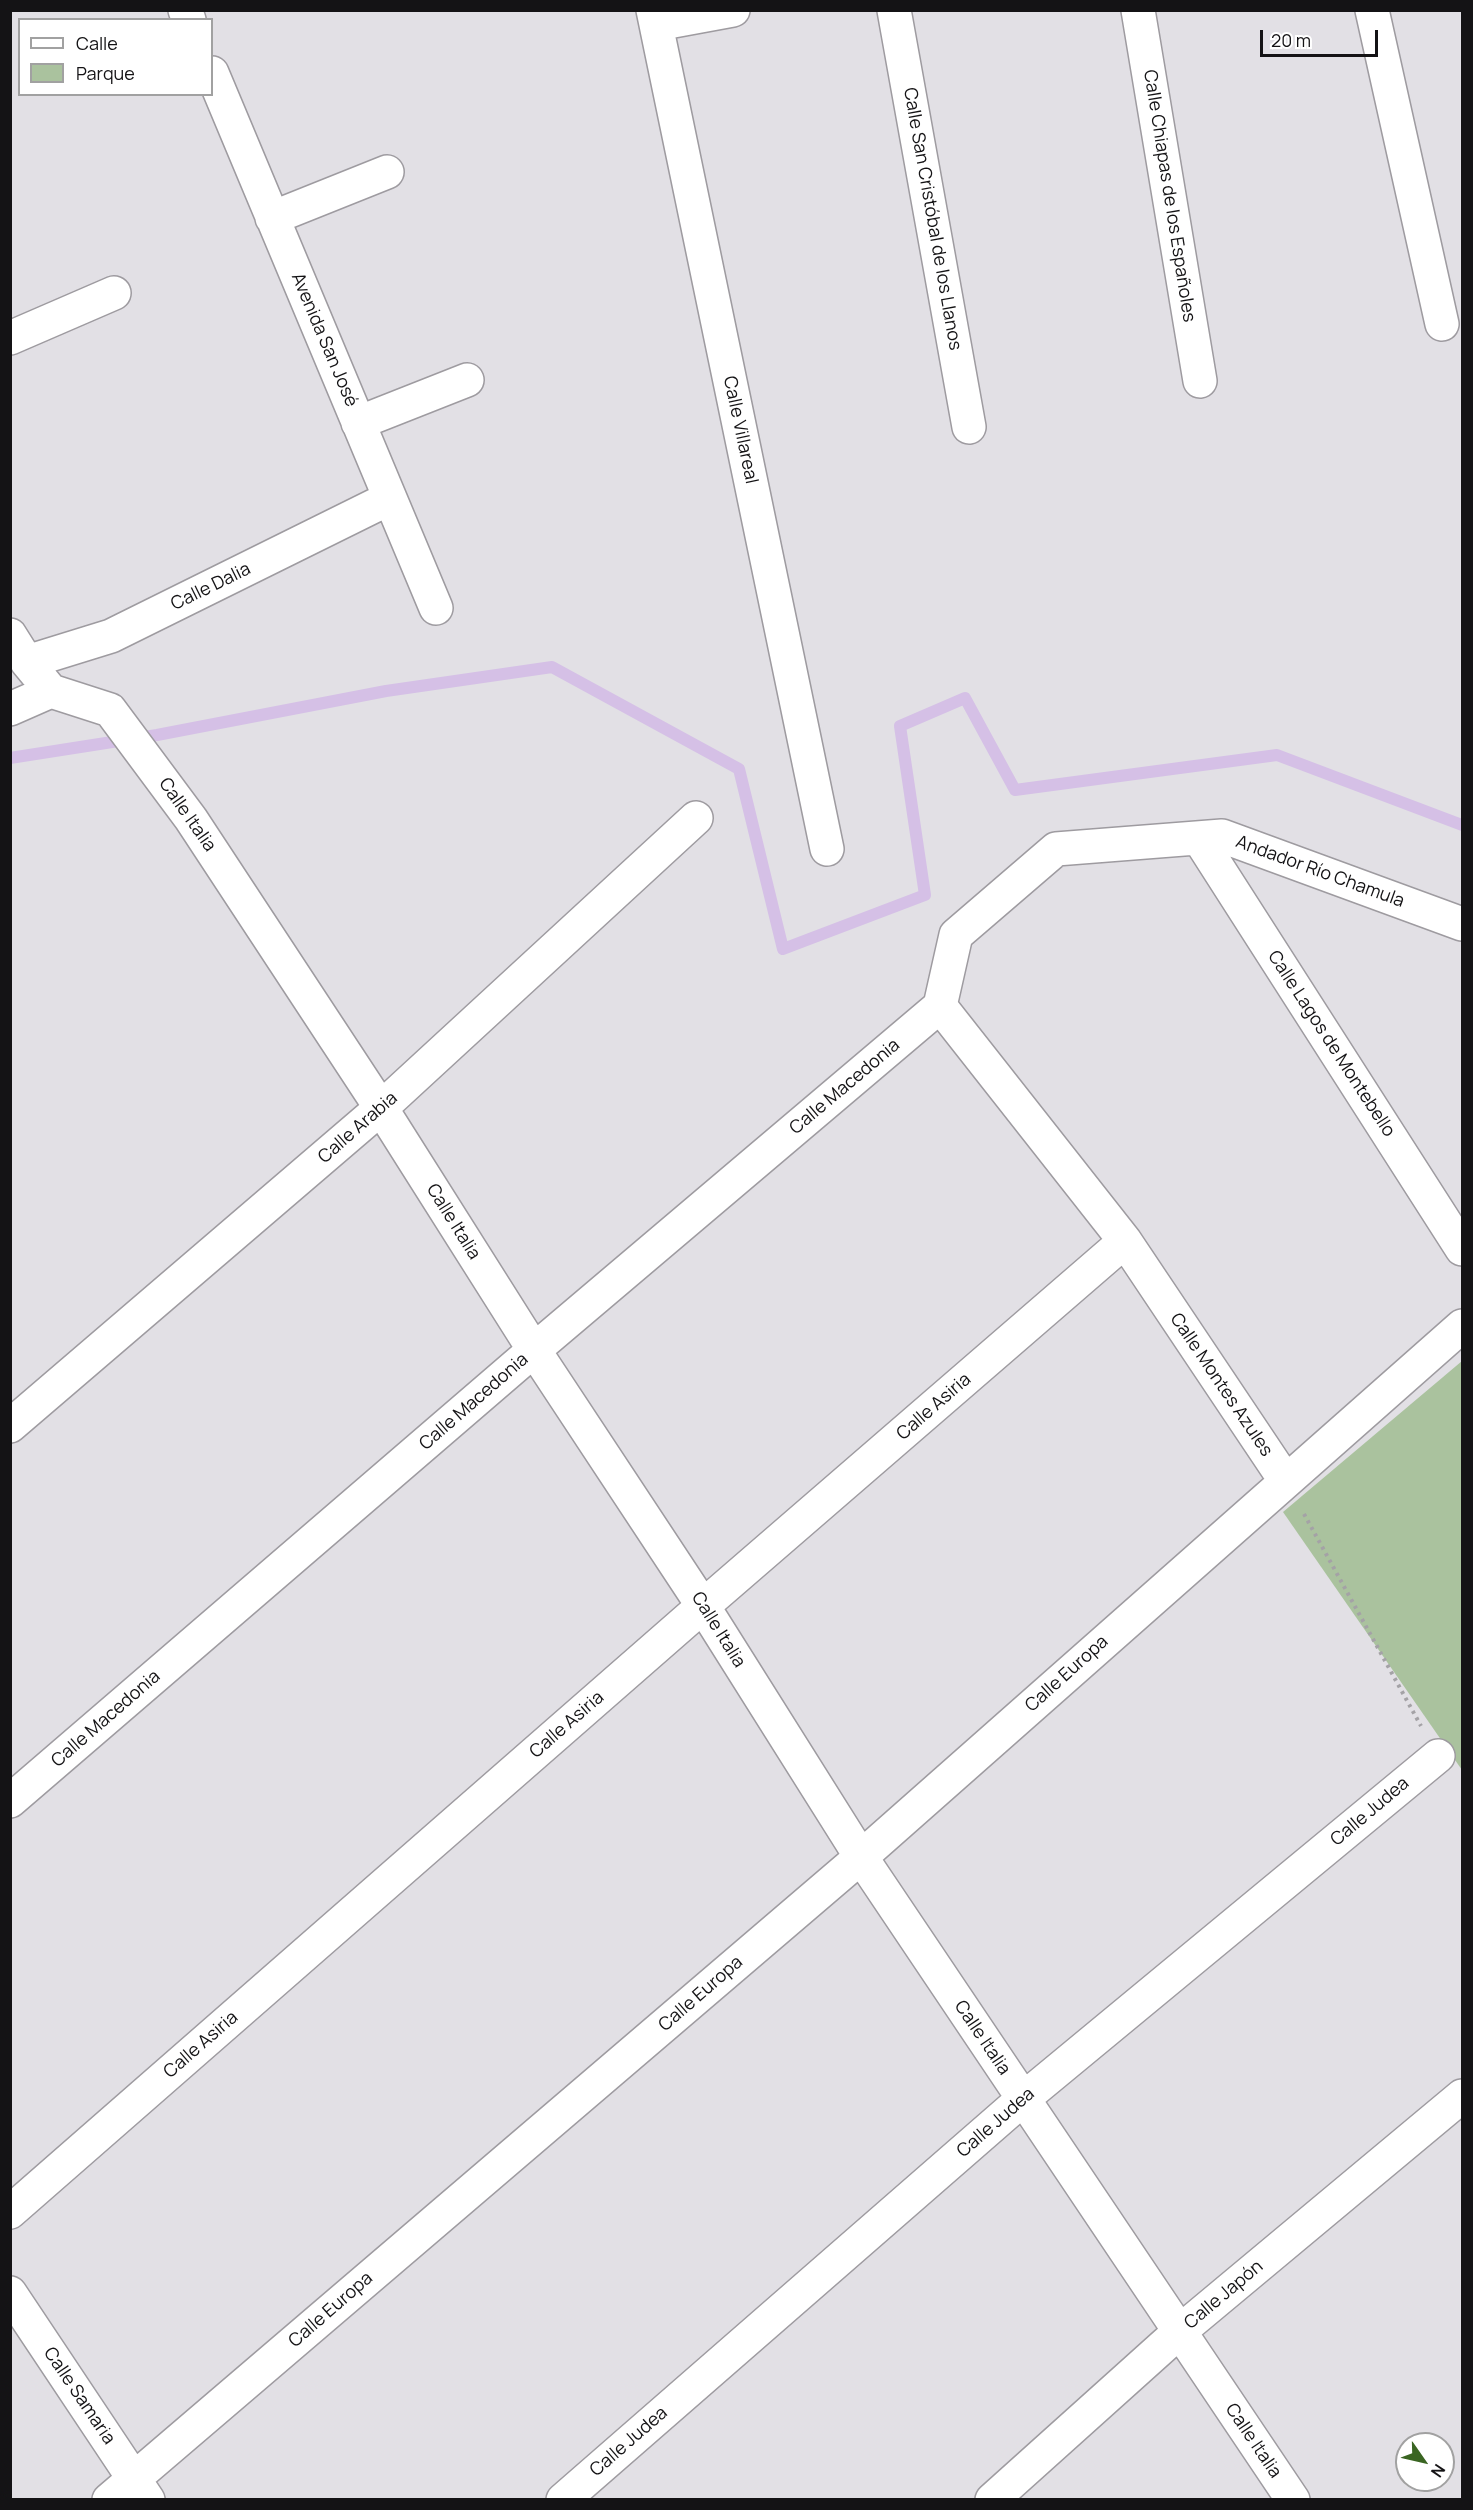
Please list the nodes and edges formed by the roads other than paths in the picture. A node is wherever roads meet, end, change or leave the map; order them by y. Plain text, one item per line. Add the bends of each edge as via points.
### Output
1 (733, 10) edge
2 (894, 10) edge
3 (1138, 10) edge
4 (1372, 10) edge
5 (655, 17) edge
6 (213, 75) edge
7 (387, 172) dead end
8 (272, 218) junction
9 (114, 293) dead end
10 (1442, 324) dead end
11 (10, 338) edge
12 (466, 380) dead end
13 (1200, 381) dead end
14 (358, 423) junction
15 (969, 427) dead end
16 (390, 498) junction
17 (436, 608) dead end
18 (19, 649) edge
19 (51, 690) junction
20 (10, 709) edge
21 (696, 818) dead end
22 (1200, 840) junction
23 (826, 849) dead end
24 (1462, 924) edge
25 (940, 1006) junction
26 (381, 1108) junction
27 (1125, 1241) junction
28 (1462, 1249) edge
29 (1462, 1326) edge
30 (534, 1350) junction
31 (10, 1426) edge
32 (1285, 1480) junction
33 (704, 1606) junction
34 (1438, 1756) road end
35 (10, 1801) edge
36 (861, 1857) junction
37 (1462, 2096) edge
38 (1023, 2099) junction
39 (10, 2212) edge
40 (10, 2293) edge
41 (1179, 2332) junction
42 (141, 2489) edge
43 (109, 2499) edge
44 (563, 2499) edge
45 (992, 2499) edge
46 (1293, 2499) edge

1 - 5 street
2 - 15 street, Calle San Cristóbal de los Llanos
3 - 13 street, Calle Chiapas de los Españoles
4 - 10 street
5 - 23 street, Calle Villareal
6 - 8 street, Avenida San José
7 - 8 street
8 - 14 street, Avenida San José
9 - 11 street
12 - 14 street
14 - 16 street, Avenida San José
16 - 17 street, Avenida San José
16 - 18 street, Calle Dalia via 111,636
18 - 19 street
19 - 20 street
19 - 26 street, Calle Italia via 110,710 191,819
21 - 26 street, Calle Arabia
22 - 24 street, Andador Río Chamula via 1222,836
22 - 25 street, Andador Río Chamula via 1056,849 956,935
22 - 28 street, Calle Lagos de Montebello
25 - 27 street, Calle Montes Azules
25 - 30 street, Calle Macedonia
26 - 30 street, Calle Italia
26 - 31 street, Calle Arabia
27 - 32 street, Calle Montes Azules
27 - 33 street, Calle Asiria
29 - 32 street, Calle Europa
30 - 33 street, Calle Italia
30 - 35 street, Calle Macedonia
32 - 36 street, Calle Europa
33 - 36 street, Calle Italia
33 - 39 street, Calle Asiria
34 - 38 street, Calle Judea
36 - 38 street, Calle Italia
36 - 42 street, Calle Europa
37 - 41 street, Calle Japón
38 - 41 street, Calle Italia
38 - 44 street, Calle Judea
40 - 42 street, Calle Samaria
41 - 45 street, Calle Japón
41 - 46 street, Calle Italia
42 - 43 street, Calle Europa

